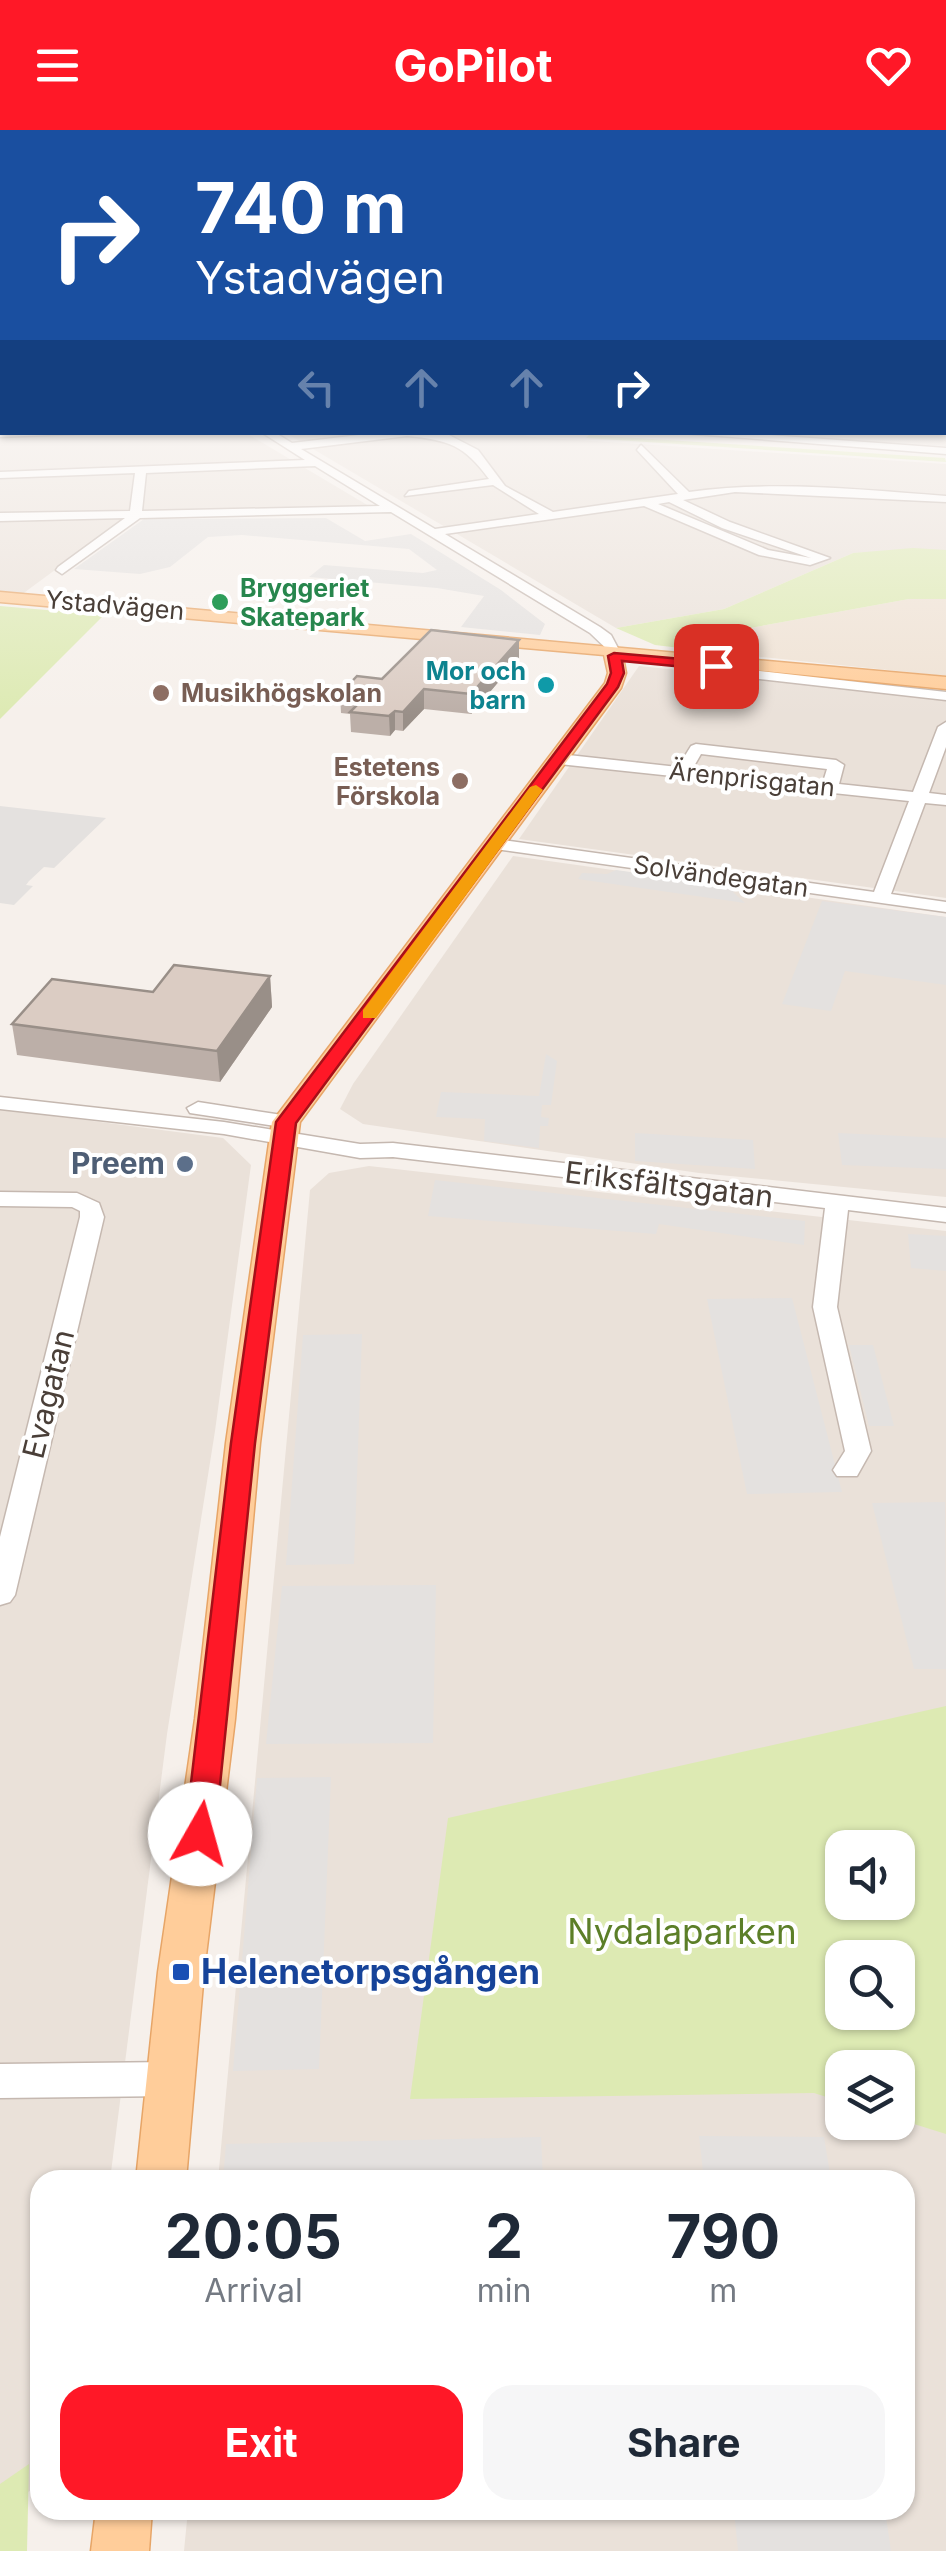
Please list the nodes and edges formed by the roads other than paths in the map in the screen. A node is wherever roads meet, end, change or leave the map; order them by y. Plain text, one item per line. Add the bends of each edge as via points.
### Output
1 (31, 490) edge
2 (137, 490) edge
3 (360, 490) edge
4 (437, 490) edge
5 (508, 490) edge
6 (681, 490) edge
7 (769, 490) edge
8 (805, 490) edge
9 (409, 494) dead end
10 (685, 494) junction
11 (668, 497) junction
12 (245, 498) dead end
13 (946, 499) edge
14 (644, 501) junction
15 (391, 509) junction
16 (247, 514) junction
17 (550, 515) junction
18 (134, 516) junction
19 (0, 517) edge
20 (25, 517) junction
21 (0, 532) edge
22 (430, 533) junction
23 (62, 570) dead end
24 (0, 600) edge
25 (614, 653) junction
26 (946, 689) edge
27 (946, 727) edge
28 (559, 758) junction
29 (919, 797) junction
30 (946, 800) edge
31 (495, 844) junction
32 (880, 898) junction
33 (946, 907) edge
34 (0, 1088) edge
35 (0, 1102) edge
36 (284, 1130) junction
37 (0, 1200) edge
38 (837, 1204) junction
39 (946, 1215) edge
40 (847, 1470) dead end
41 (2, 1579) edge
42 (171, 2079) junction
43 (0, 2081) edge
44 (162, 2170) edge
45 (123, 2520) edge
46 (120, 2551) edge

1 - 20 street
2 - 18 street
3 - 15 street
4 - 9 street
5 - 17 street
6 - 10 street
7 - 10 street
8 - 13 street
10 - 11 street
11 - 14 street
11 - 14 street via 824,558 802,564
12 - 16 street
14 - 17 street
15 - 16 street
15 - 22 street
16 - 18 street
17 - 22 street
18 - 20 street
18 - 23 street
19 - 20 street
20 - 21 street
22 - 25 street via 594,630
24 - 25 main road, Ystadvägen
25 - 26 main road, Ystadvägen
25 - 26 main road, Ystadvägen
25 - 28 main road via 614,684
27 - 29 street
28 - 29 street, Ärenprisgatan
28 - 31 main road
29 - 30 street, Ärenprisgatan
29 - 32 street
31 - 32 street, Solvändegatan
31 - 36 main road
32 - 33 street, Solvändegatan
34 - 36 street, Eriksfältsgatan via 234,1112
35 - 36 street, Eriksfältsgatan
36 - 38 street, Eriksfältsgatan via 360,1151
36 - 42 main road
37 - 41 street, Evagatan via 77,1200 91,1208 92,1217
38 - 39 street, Eriksfältsgatan
38 - 40 street via 825,1307 858,1452
42 - 43 street
42 - 44 main road
45 - 46 main road

